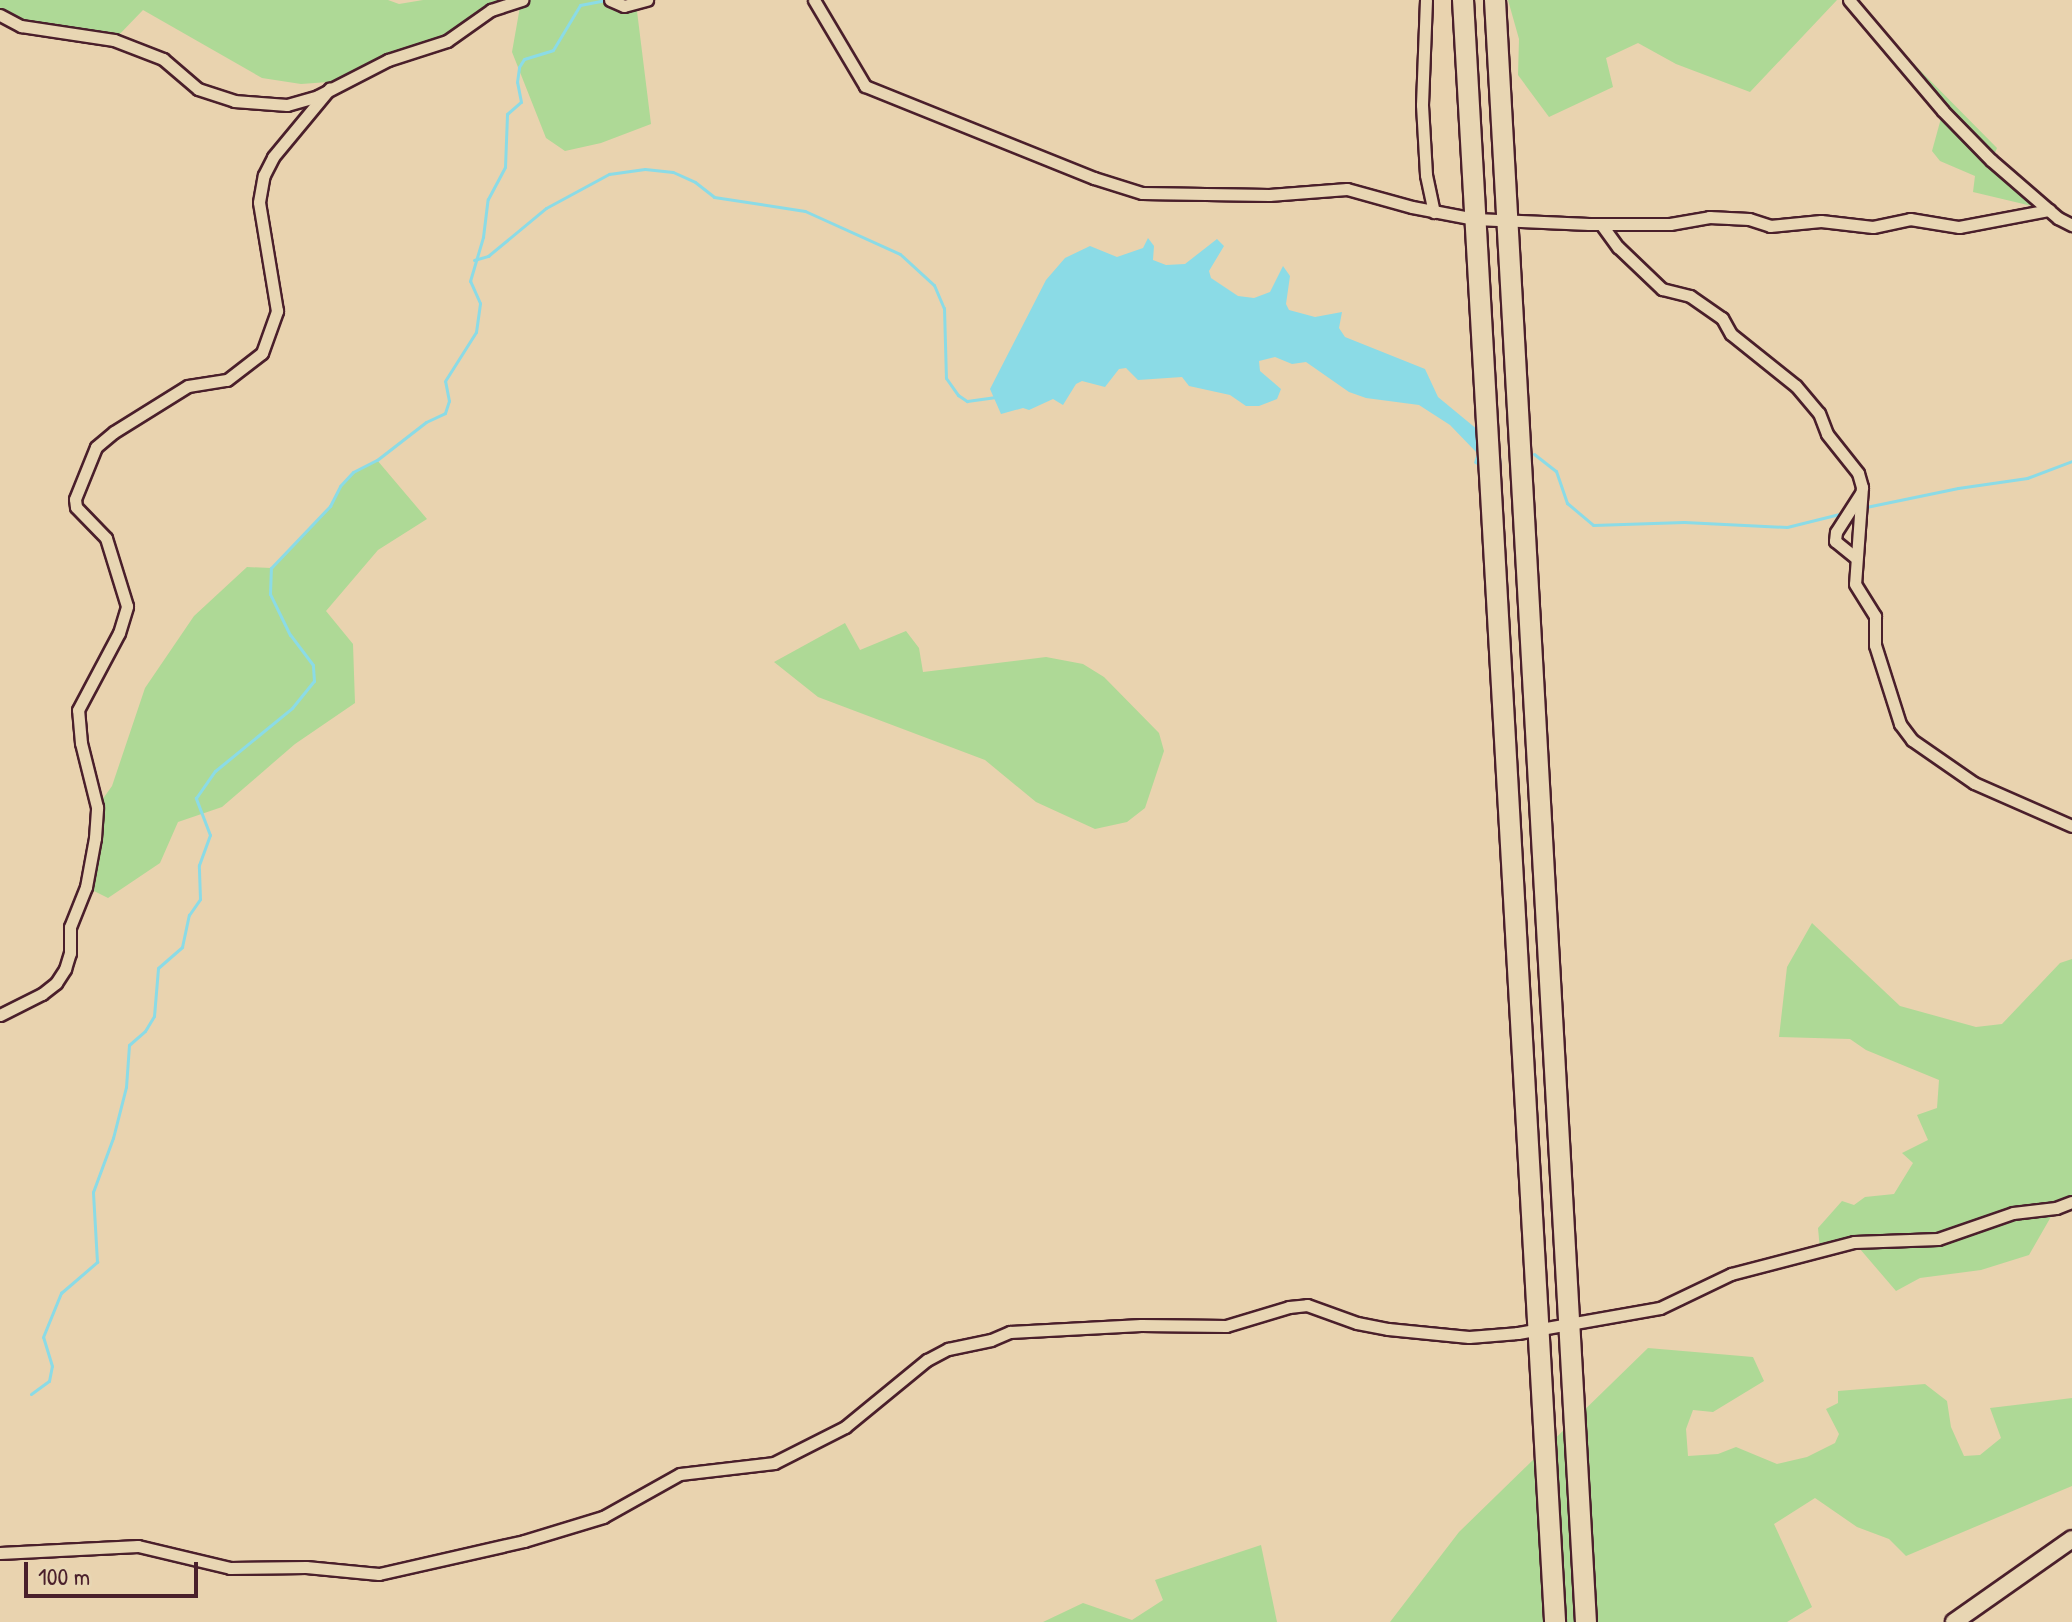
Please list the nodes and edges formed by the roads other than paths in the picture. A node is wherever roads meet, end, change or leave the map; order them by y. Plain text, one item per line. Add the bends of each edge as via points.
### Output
1 (522, 0) edge
2 (610, 0) edge
3 (647, 0) edge
4 (814, 0) edge
5 (1426, 0) edge
6 (1463, 0) edge
7 (1495, 0) edge
8 (1849, 0) edge
9 (0, 15) edge
10 (330, 88) junction
11 (2049, 210) junction
12 (1434, 212) junction
13 (1475, 219) junction
14 (1508, 221) junction
15 (1601, 224) junction
16 (2072, 225) edge
17 (1862, 493) junction
18 (1856, 558) junction
19 (2072, 826) edge
20 (0, 1015) edge
21 (2072, 1202) edge
22 (1568, 1324) junction
23 (1539, 1328) junction
24 (2072, 1539) edge
25 (0, 1553) edge
26 (1555, 1622) edge
27 (1586, 1622) edge
28 (1954, 1622) edge

1 - 10 street via 491,10 447,41 388,60
2 - 3 street via 624,6
4 - 12 street via 865,86 1094,178 1168,196 1347,189
5 - 12 street via 1422,105
6 - 13 highway
7 - 14 highway
8 - 11 street via 1921,88
9 - 10 street via 21,26 114,40 163,59 198,89 234,101 287,105
10 - 20 street via 264,175 259,202 277,311 262,353 227,380 188,386 114,432 96,447 75,499 76,507 106,538 127,606 119,633 78,710 97,807 95,838 86,887 70,927 65,969 42,994
11 - 15 street via 1959,227 1910,219 1873,227 1821,221 1770,226 1709,217 1670,224
11 - 16 street
12 - 13 street
13 - 14 street
13 - 23 highway
14 - 15 street
14 - 22 highway
15 - 17 street via 1662,289 1690,296 1722,318 1731,334 1796,386 1858,473
17 - 18 street
17 - 18 street via 1835,541
18 - 19 street via 1855,584 1875,616 1875,645 1900,724 1912,740 1974,783
21 - 22 street via 2013,1213 1938,1239 1843,1244 1731,1274 1660,1308
22 - 23 street
22 - 27 highway
23 - 25 street via 1469,1337 1357,1323 1307,1305 1226,1326 1010,1332 927,1360 845,1427 774,1463 680,1474 603,1517 379,1574 306,1567 230,1568 138,1546
23 - 26 highway
24 - 28 street

